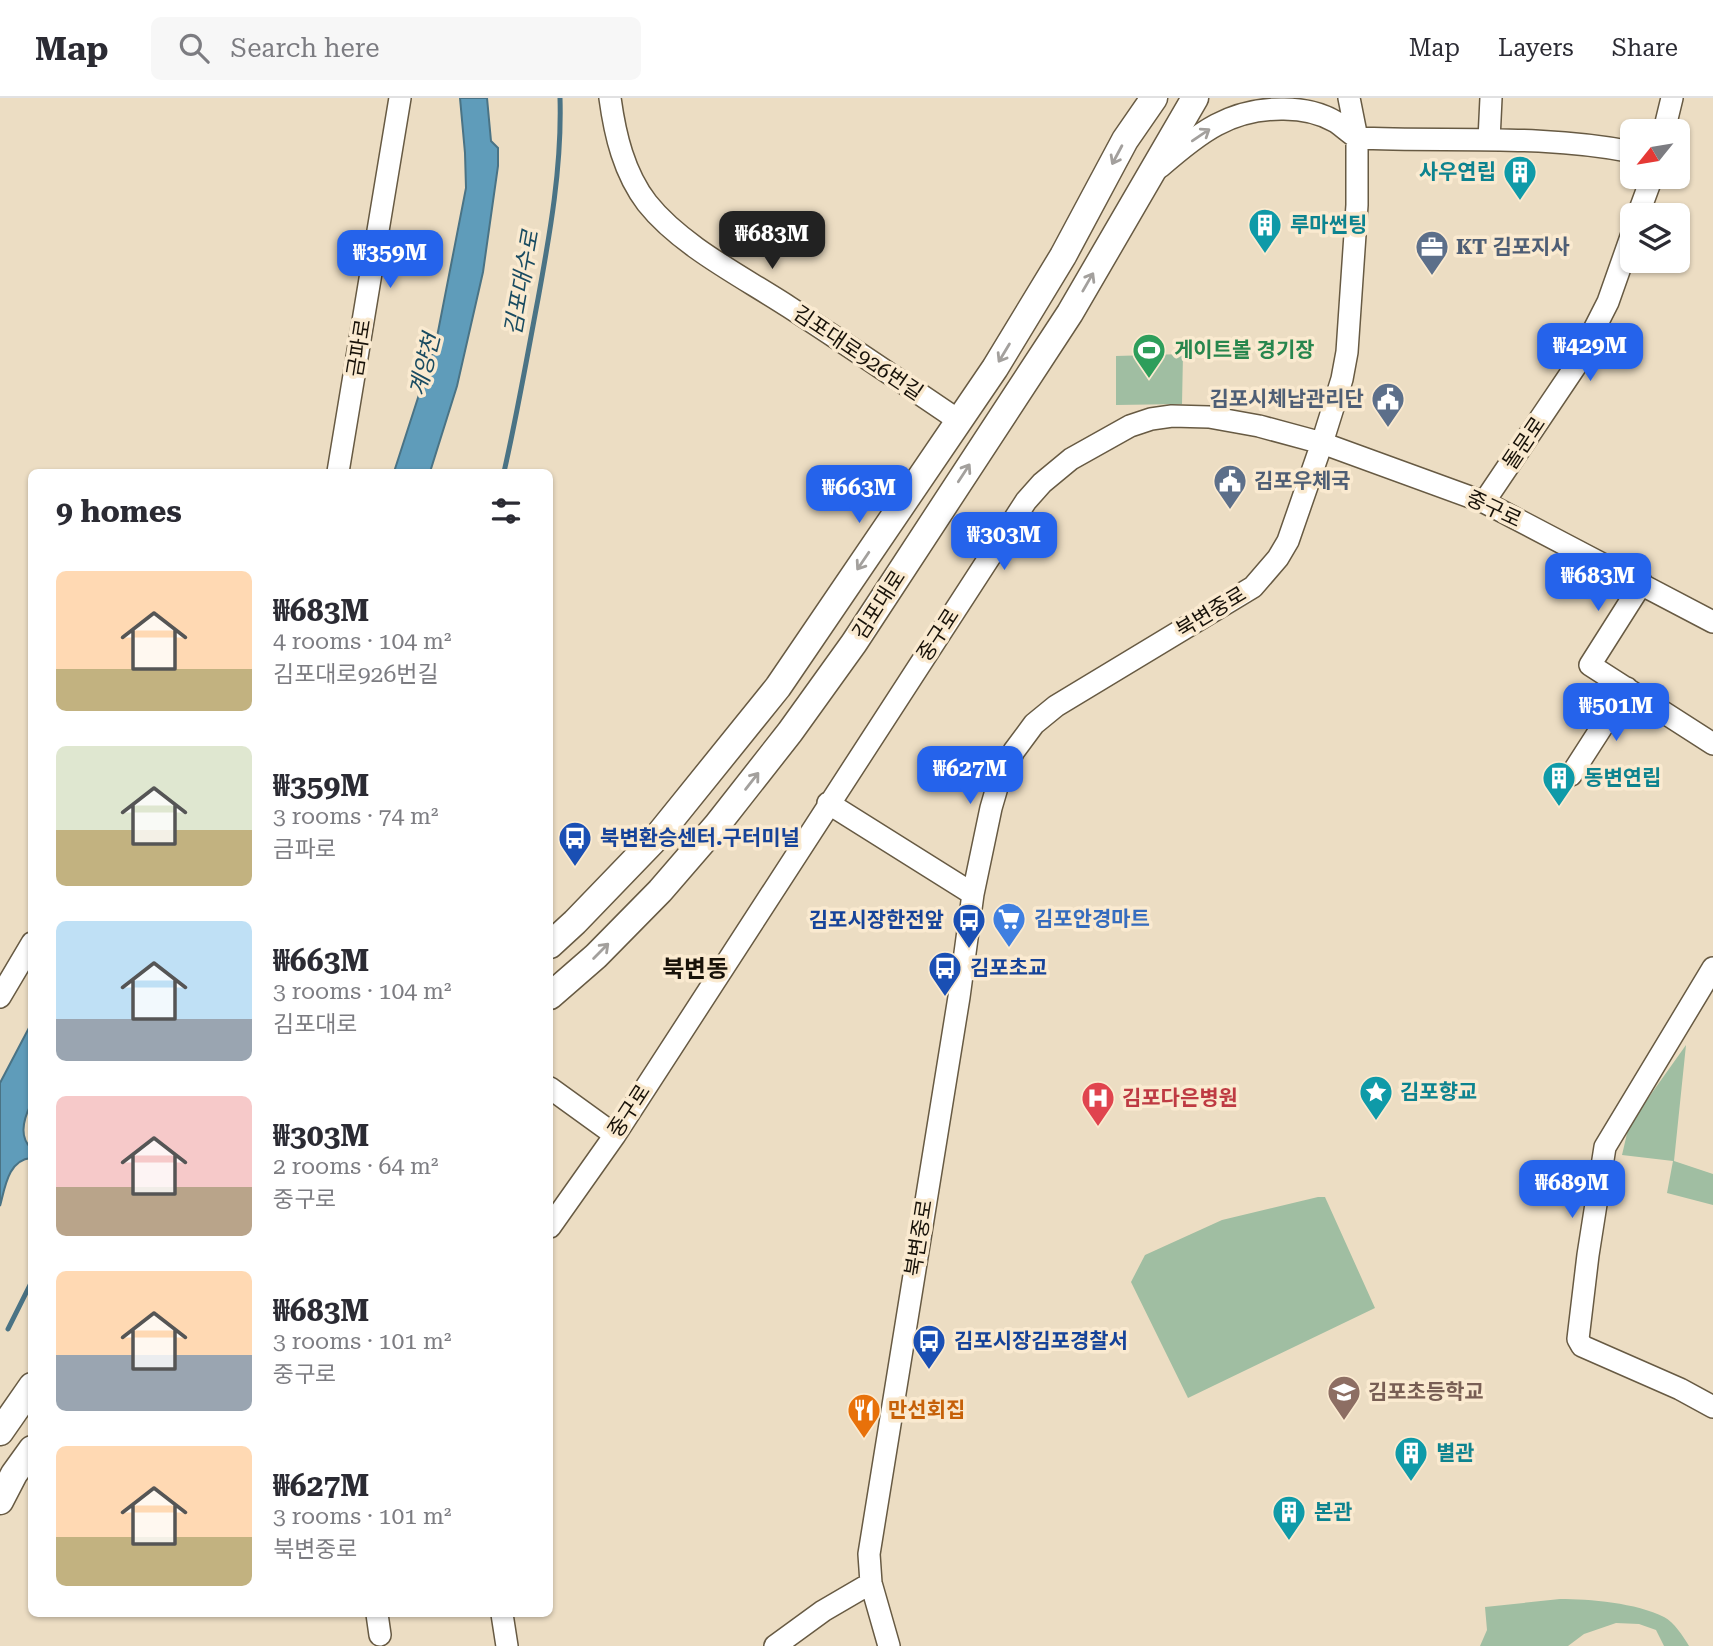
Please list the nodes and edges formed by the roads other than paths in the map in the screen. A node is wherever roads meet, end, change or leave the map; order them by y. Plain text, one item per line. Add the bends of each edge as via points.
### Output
1 (400, 98) edge
2 (610, 98) edge
3 (1154, 98) edge
4 (1195, 98) edge
5 (1349, 98) edge
6 (1491, 98) edge
7 (1672, 98) edge
8 (1667, 119) edge
9 (1357, 138) junction
10 (1489, 140) junction
11 (1620, 150) edge
12 (1148, 178) junction
13 (1620, 268) edge
14 (958, 420) junction
15 (1322, 443) junction
16 (338, 469) edge
17 (1484, 502) junction
18 (1642, 583) junction
19 (1713, 622) edge
20 (1627, 688) junction
21 (1713, 744) edge
22 (1571, 775) dead end
23 (828, 803) junction
24 (973, 894) junction
25 (553, 942) edge
26 (28, 950) edge
27 (1713, 968) edge
28 (553, 993) edge
29 (0, 997) edge
30 (553, 1090) edge
31 (615, 1135) junction
32 (553, 1223) edge
33 (28, 1391) edge
34 (1713, 1407) edge
35 (0, 1432) edge
36 (23, 1473) edge
37 (0, 1501) edge
38 (871, 1583) junction
39 (377, 1617) edge
40 (502, 1617) edge
41 (380, 1635) dead end
42 (507, 1646) edge
43 (775, 1646) edge
44 (890, 1646) edge

1 - 16 street, 금파로
2 - 14 street, 김포대로926번길 via 628,169 661,219
3 -> 14 main road, 김포대로 via 995,368
4 - 12 main road, 김포대로
5 - 9 street, 북변중로
6 - 10 street
7 - 8 street
9 - 10 street
12 -> 9 street via 1220,121 1244,112 1306,109 1335,121
9 - 15 street, 북변중로 via 1347,352
10 - 11 street
28 -> 12 main road, 김포대로 via 660,891 790,732 1028,378
13 - 17 street, 돌문로 via 1575,367
14 -> 25 main road, 김포대로 via 778,687 657,837
15 - 17 street, 중구로
15 - 23 street, 중구로 via 1209,416 1172,415 1130,426 1056,470 1026,501
15 - 24 street, 북변중로 via 1288,541 1253,587 1056,706 1024,735 998,784
17 - 18 street, 중구로
18 - 19 street, 중구로
18 - 20 street via 1590,665
20 - 21 street
20 - 22 street
23 - 24 street
23 - 31 street, 중구로
24 - 38 street, 북변중로 via 869,1554
26 - 29 street
27 - 34 street via 1605,1147 1578,1339 1582,1346
30 - 31 street
31 - 32 street, 중구로
33 - 35 main road
36 - 37 main road
38 - 43 street
38 - 44 street, 북변중로
39 - 41 street
40 - 42 street

